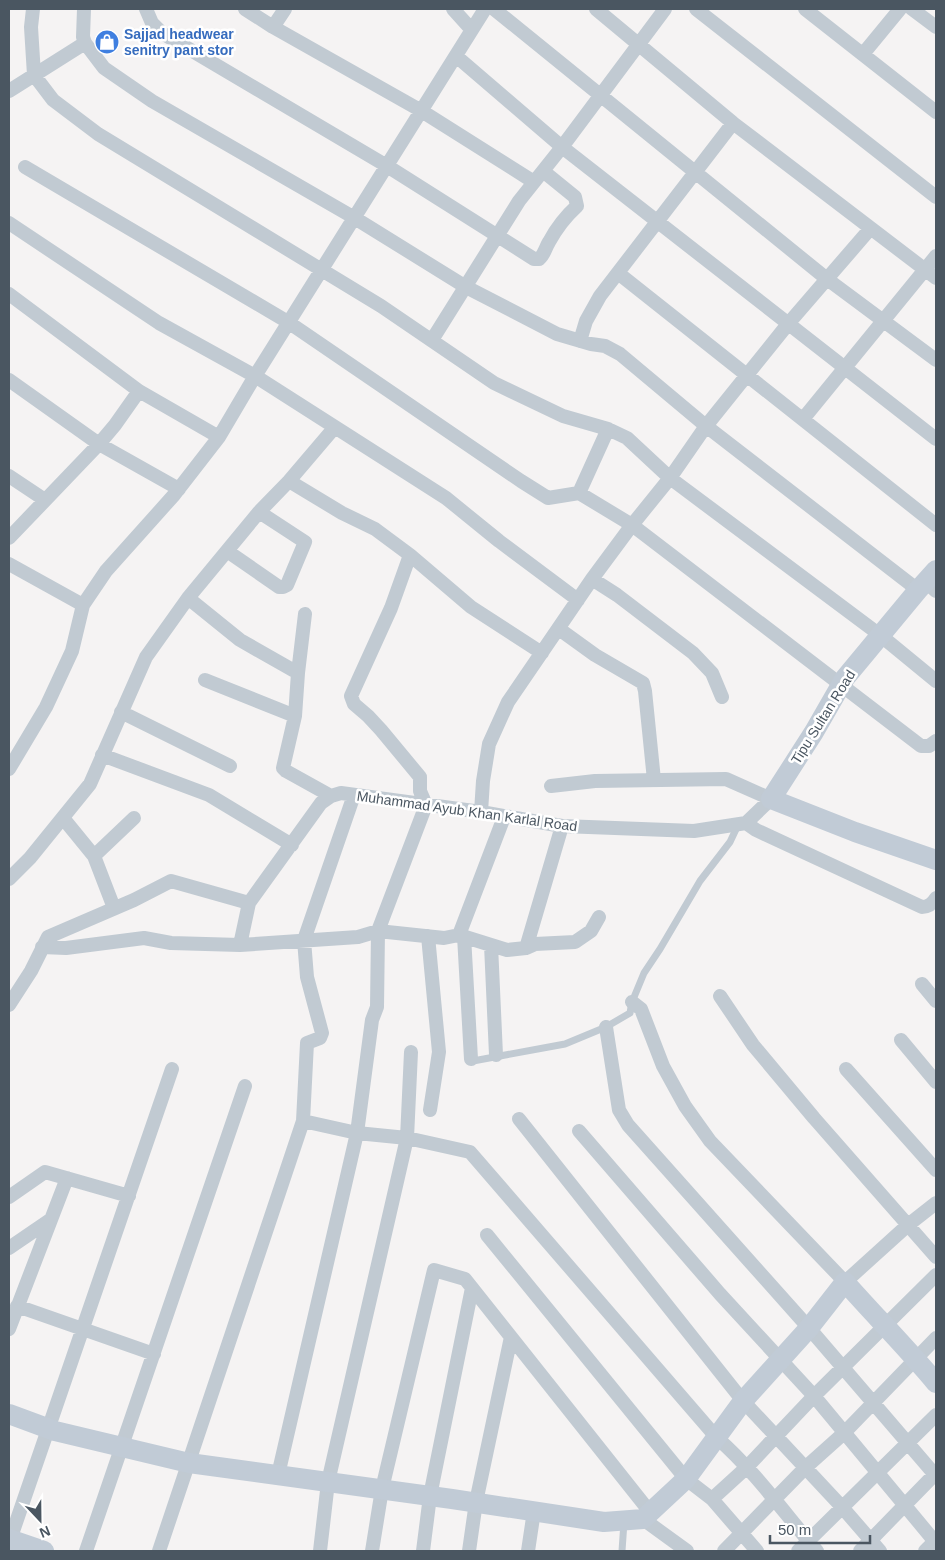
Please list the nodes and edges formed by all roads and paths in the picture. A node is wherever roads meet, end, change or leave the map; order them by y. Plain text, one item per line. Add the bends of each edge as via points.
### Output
1 (33, 9) edge
2 (84, 9) edge
3 (146, 9) edge
4 (245, 9) edge
5 (284, 9) edge
6 (453, 9) edge
7 (484, 9) edge
8 (494, 9) edge
9 (596, 9) edge
10 (665, 9) edge
11 (696, 9) edge
12 (805, 9) edge
13 (900, 9) edge
14 (912, 9) edge
15 (273, 27) junction
16 (936, 27) edge
17 (471, 29) junction
18 (85, 43) junction
19 (638, 43) junction
20 (863, 54) junction
21 (456, 56) junction
22 (34, 75) junction
23 (9, 91) edge
24 (600, 95) junction
25 (420, 110) junction
26 (936, 112) edge
27 (733, 123) junction
28 (562, 147) junction
29 (387, 166) junction
30 (26, 167) dead end
31 (543, 171) junction
32 (695, 172) junction
33 (534, 182) junction
34 (936, 197) edge
35 (353, 217) junction
36 (657, 222) junction
37 (9, 223) edge
38 (870, 229) junction
39 (496, 236) junction
40 (936, 256) edge
41 (321, 270) junction
42 (925, 270) junction
43 (618, 273) junction
44 (936, 278) edge
45 (826, 279) junction
46 (466, 287) junction
47 (9, 294) edge
48 (883, 320) junction
49 (288, 322) junction
50 (788, 324) junction
51 (432, 340) junction
52 (580, 341) junction
53 (936, 360) edge
54 (844, 368) junction
55 (747, 375) junction
56 (255, 376) junction
57 (9, 380) edge
58 (139, 391) junction
59 (803, 419) junction
60 (335, 426) junction
61 (706, 426) junction
62 (608, 430) junction
63 (219, 437) junction
64 (936, 439) edge
65 (99, 444) junction
66 (9, 476) edge
67 (670, 478) junction
68 (290, 482) junction
69 (179, 489) junction
70 (579, 493) junction
71 (45, 500) junction
72 (259, 512) junction
73 (632, 524) junction
74 (936, 525) edge
75 (9, 538) edge
76 (227, 551) junction
77 (410, 555) junction
78 (9, 564) edge
79 (592, 579) junction
80 (929, 583) edge
81 (188, 598) junction
82 (578, 600) junction
83 (83, 605) junction
84 (305, 614) dead end
85 (559, 629) junction
86 (880, 634) junction
87 (542, 653) junction
88 (298, 672) junction
89 (204, 680) dead end
90 (936, 681) edge
91 (841, 685) junction
92 (722, 697) dead end
93 (121, 712) junction
94 (295, 716) junction
95 (936, 741) edge
96 (102, 755) junction
97 (230, 766) dead end
98 (9, 769) edge
99 (654, 780) junction
100 (551, 786) dead end
101 (354, 795) junction
102 (331, 796) junction
103 (771, 798) junction
104 (426, 805) junction
105 (481, 812) junction
106 (504, 816) junction
107 (63, 818) junction
108 (134, 818) dead end
109 (742, 824) junction
110 (562, 826) junction
111 (292, 844) junction
112 (94, 856) junction
113 (936, 860) edge
114 (9, 880) edge
115 (936, 898) edge
116 (249, 903) junction
117 (114, 908) junction
118 (600, 917) dead end
119 (378, 931) junction
120 (428, 936) junction
121 (461, 936) junction
122 (304, 940) junction
123 (240, 945) junction
124 (491, 945) junction
125 (42, 947) junction
126 (526, 948) junction
127 (922, 984) dead end
128 (720, 996) dead end
129 (936, 1001) edge
130 (632, 1002) junction
131 (9, 1006) edge
132 (606, 1027) junction
133 (901, 1040) dead end
134 (411, 1052) dead end
135 (496, 1055) junction
136 (471, 1059) joint
137 (172, 1069) dead end
138 (846, 1069) dead end
139 (936, 1082) edge
140 (245, 1086) dead end
141 (430, 1110) dead end
142 (519, 1119) dead end
143 (302, 1121) junction
144 (579, 1131) dead end
145 (357, 1133) junction
146 (407, 1138) junction
147 (936, 1170) edge
148 (67, 1178) junction
149 (129, 1196) junction
150 (9, 1197) edge
151 (936, 1203) edge
152 (50, 1220) junction
153 (908, 1225) junction
154 (487, 1235) dead end
155 (9, 1248) edge
156 (936, 1257) edge
157 (936, 1275) edge
158 (845, 1282) junction
159 (472, 1288) junction
160 (18, 1306) junction
161 (884, 1326) junction
162 (809, 1328) junction
163 (9, 1329) edge
164 (83, 1329) junction
165 (511, 1337) junction
166 (936, 1338) edge
167 (154, 1354) junction
168 (916, 1358) junction
169 (781, 1361) junction
170 (843, 1368) junction
171 (936, 1383) edge
172 (814, 1396) junction
173 (744, 1401) junction
174 (873, 1402) junction
175 (9, 1414) edge
176 (936, 1415) edge
177 (48, 1429) junction
178 (844, 1433) junction
179 (777, 1436) junction
180 (717, 1438) junction
181 (908, 1442) junction
182 (122, 1447) junction
183 (189, 1463) junction
184 (806, 1467) junction
185 (746, 1468) junction
186 (876, 1472) junction
187 (936, 1474) edge
188 (278, 1475) junction
189 (686, 1479) junction
190 (328, 1482) junction
191 (382, 1489) junction
192 (430, 1496) junction
193 (712, 1499) junction
194 (774, 1501) junction
195 (476, 1502) junction
196 (904, 1506) junction
197 (842, 1507) junction
198 (534, 1511) junction
199 (639, 1517) junction
200 (742, 1533) junction
201 (10, 1539) edge
202 (933, 1544) edge
203 (812, 1546) edge
204 (875, 1546) edge
205 (44, 1551) edge
206 (86, 1551) edge
207 (159, 1551) edge
208 (320, 1551) edge
209 (372, 1551) edge
210 (423, 1551) edge
211 (469, 1551) edge
212 (528, 1551) edge
213 (622, 1551) edge
214 (687, 1551) edge
215 (724, 1551) edge
216 (757, 1551) edge
217 (798, 1551) edge
218 (860, 1551) edge

1 - 22 street
2 - 18 street
3 - 29 street via 152,23 162,33
4 - 15 street
5 - 15 street
6 - 17 street
7 - 17 street
8 - 24 street
9 - 19 street
10 - 19 street
11 - 34 street
12 - 20 street
13 - 20 street
14 - 16 street
15 - 25 street
17 - 21 street
18 - 22 street
18 - 35 street via 104,68 152,101
19 - 24 street
19 - 27 street
20 - 26 street
21 - 25 street
21 - 28 street
22 - 23 street
22 - 41 street via 53,100 98,134
24 - 28 street
24 - 32 street
25 - 29 street
25 - 33 street
27 - 32 street
27 - 38 street
28 - 31 street
28 - 36 street
29 - 35 street
29 - 39 street
30 - 49 street
31 - 33 street
31 - 39 street via 575,196 577,206 568,213 548,242 543,256 539,260 534,259
32 - 36 street
32 - 45 street
33 - 39 street
35 - 41 street
35 - 46 street
36 - 43 street
36 - 50 street
37 - 56 street via 159,323
38 - 42 street
38 - 45 street
39 - 46 street
40 - 42 street
41 - 49 street
41 - 51 street
42 - 44 street
42 - 48 street
43 - 52 street via 586,321
43 - 55 street
45 - 48 street
45 - 50 street
46 - 51 street
46 - 52 street via 557,334
47 - 58 street
48 - 53 street
48 - 54 street
49 - 56 street
49 - 70 street via 548,498
50 - 54 street
50 - 55 street
51 - 62 street via 494,383 563,416
52 - 61 street via 605,346 620,354
54 - 59 street
54 - 64 street
55 - 59 street
55 - 61 street
56 - 60 street
56 - 63 street
57 - 65 street
58 - 63 street
58 - 65 street
59 - 74 street
60 - 68 street
60 - 82 street via 446,498
61 - 67 street
61 - 80 street
62 - 67 street via 627,438
62 - 70 street
63 - 69 street
65 - 69 street
65 - 71 street
66 - 71 street
67 - 73 street
67 - 86 street
68 - 72 street
68 - 77 street via 375,529
69 - 83 street via 106,571
70 - 73 street
71 - 75 street
72 - 76 street
72 - 76 street via 305,542 287,584 279,587
73 - 79 street
73 - 91 street
76 - 81 street
77 - 87 street via 471,607
77 - 104 street via 391,608 351,696 354,704 381,730 420,777 420,791
78 - 83 street
79 - 82 street
79 - 92 street via 693,653 712,673
80 - 86 street, Tipu Sultan Road
81 - 88 street via 240,640
81 - 93 street via 146,658
82 - 85 street
83 - 98 street via 72,651 46,707
84 - 88 street
85 - 87 street
85 - 99 street via 643,683
86 - 90 street
86 - 91 street, Tipu Sultan Road
87 - 105 street via 508,702 489,744
88 - 94 street
89 - 94 street
91 - 95 street via 921,746 929,746
91 - 103 street, Tipu Sultan Road
93 - 96 street
93 - 97 street
94 - 102 street via 283,768
96 - 107 street via 90,784
96 - 111 street via 209,795
99 - 100 street
99 - 103 street via 726,779
101 - 102 street, Muhammad Ayub Khan Karlal Road via 341,793
101 - 104 street, Muhammad Ayub Khan Karlal Road
101 - 122 street
102 - 111 street via 321,803
103 - 109 street
103 - 113 street
104 - 105 street, Muhammad Ayub Khan Karlal Road
104 - 119 street
105 - 106 street, Muhammad Ayub Khan Karlal Road
106 - 110 street, Muhammad Ayub Khan Karlal Road
106 - 121 street
107 - 112 street
107 - 114 street
108 - 112 street
109 - 110 street, Muhammad Ayub Khan Karlal Road via 694,831
109 - 115 street via 922,906 927,907
109 - 130 lane via 700,881 644,973
110 - 126 street
111 - 116 street
112 - 117 street
116 - 117 street via 171,880
116 - 123 street
117 - 125 street via 48,937
118 - 126 street via 592,931 575,942 535,944
119 - 120 street
119 - 122 street via 358,937
119 - 145 street via 377,1007 372,1020
120 - 121 street
120 - 141 street via 439,1052
121 - 124 street
121 - 136 street
122 - 123 street
122 - 143 street via 307,978 322,1033 320,1038 307,1043
123 - 125 street via 171,943 144,938 66,948
124 - 126 street via 507,950
124 - 135 street
125 - 131 street
127 - 129 street
128 - 153 street via 753,1045
130 - 132 lane via 630,1013
130 - 158 street via 641,1009 662,1066 710,1141
132 - 135 lane via 564,1044
132 - 162 street via 619,1110 628,1124
133 - 139 street
134 - 146 street
135 - 136 lane
137 - 149 street
138 - 147 street
140 - 167 street
142 - 173 street
143 - 145 street
143 - 183 street
144 - 169 street
145 - 146 street
145 - 188 street
146 - 180 street via 470,1152
146 - 190 street
148 - 149 street
148 - 150 street via 45,1172
148 - 152 street
149 - 164 street
151 - 153 street
152 - 155 street
152 - 160 street
153 - 156 street
153 - 158 street
154 - 189 street
157 - 161 street
158 - 161 street
158 - 162 street
159 - 165 street
159 - 191 street via 465,1279 434,1270
159 - 192 street
160 - 163 street
160 - 164 street
161 - 168 street
161 - 170 street
162 - 169 street
162 - 170 street
164 - 167 street
164 - 177 street
165 - 195 street
165 - 199 street
166 - 168 street
167 - 182 street
168 - 171 street
168 - 174 street
169 - 172 street
169 - 173 street
170 - 172 street
170 - 174 street
172 - 178 street
172 - 179 street
173 - 179 street
173 - 180 street
174 - 178 street
174 - 181 street
175 - 177 street
176 - 181 street
177 - 182 street
177 - 201 street
178 - 184 street
178 - 186 street
179 - 184 street
179 - 185 street
180 - 185 street
180 - 189 street
181 - 186 street
181 - 187 street
182 - 183 street
182 - 206 street
183 - 188 street
183 - 207 street
184 - 194 street
184 - 197 street
185 - 193 street
185 - 194 street
186 - 196 street
186 - 197 street
187 - 196 street
188 - 190 street
189 - 193 street
189 - 199 street
190 - 191 street
190 - 208 street
191 - 192 street
191 - 209 street
192 - 195 street
192 - 210 street
193 - 200 street
194 - 200 street
194 - 203 street
195 - 198 street
195 - 211 street
196 - 202 street
196 - 204 street
197 - 203 street
197 - 204 street
198 - 199 street via 604,1522
198 - 212 street
199 - 213 lane
199 - 214 street
200 - 215 street
200 - 216 street
201 - 205 street
203 - 217 street
204 - 218 street

